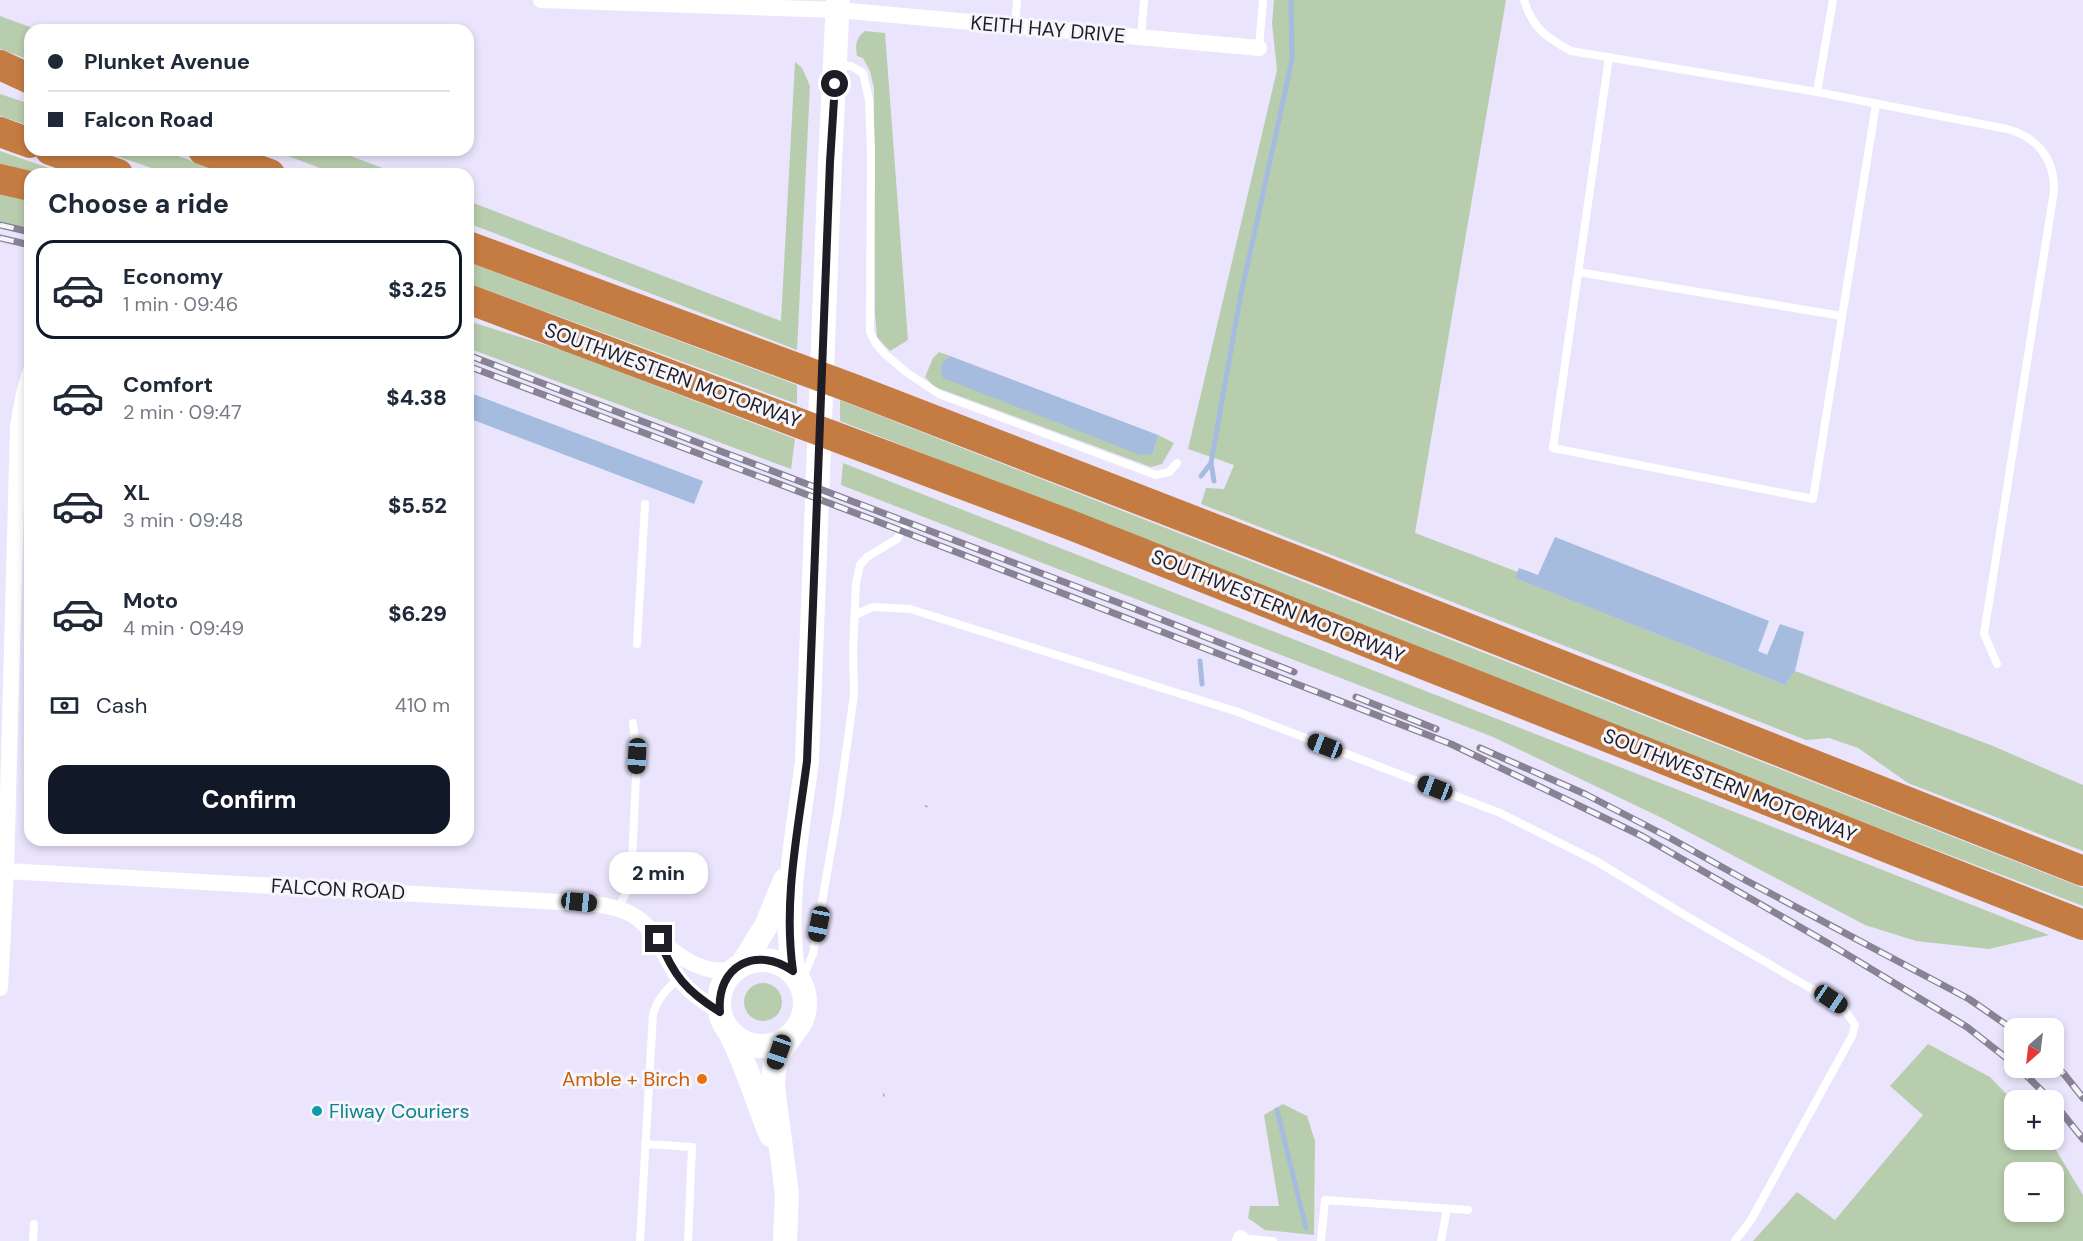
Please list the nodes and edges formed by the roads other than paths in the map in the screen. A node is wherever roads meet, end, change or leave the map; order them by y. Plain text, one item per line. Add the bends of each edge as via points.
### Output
1 (541, 0) edge
2 (1017, 0) edge
3 (1144, 0) edge
4 (1263, 0) edge
5 (1524, 0) edge
6 (1833, 0) edge
7 (838, 5) edge
8 (1015, 26) junction
9 (1141, 37) junction
10 (1259, 48) joint
11 (1609, 57) junction
12 (0, 65) edge
13 (836, 65) junction
14 (24, 76) edge
15 (0, 80) edge
16 (24, 88) edge
17 (1816, 92) junction
18 (1876, 104) junction
19 (0, 132) edge
20 (24, 141) edge
21 (67, 156) edge
22 (220, 156) edge
23 (101, 168) edge
24 (253, 168) edge
25 (0, 179) edge
26 (24, 185) edge
27 (474, 248) edge
28 (1578, 272) junction
29 (474, 301) edge
30 (1842, 316) junction
31 (24, 393) edge
32 (1177, 463) dead end
33 (645, 504) dead end
34 (906, 522) dead end
35 (855, 615) junction
36 (638, 644) dead end
37 (1997, 664) dead end
38 (633, 723) dead end
39 (793, 858) junction
40 (6, 870) junction
41 (2083, 872) edge
42 (618, 909) junction
43 (2083, 925) edge
44 (659, 939) junction
45 (740, 966) junction
46 (797, 977) junction
47 (678, 979) junction
48 (0, 988) edge
49 (724, 1021) junction
50 (790, 1036) junction
51 (645, 1144) junction
52 (781, 1159) junction
53 (1447, 1209) junction
54 (1468, 1210) dead end
55 (34, 1224) dead end
56 (1240, 1239) edge
57 (33, 1241) edge
58 (640, 1241) edge
59 (688, 1241) edge
60 (785, 1241) edge
61 (1273, 1241) edge
62 (1321, 1241) edge
63 (1441, 1241) edge
64 (1735, 1241) edge

1 - 7 street, KEITH HAY DRIVE
2 - 8 lane
3 - 9 lane
4 - 10 lane
5 - 11 lane via 1536,27 1546,37 1571,51
6 - 17 lane
7 - 8 street, KEITH HAY DRIVE
7 - 13 main road
8 - 9 street, KEITH HAY DRIVE
9 - 10 street, KEITH HAY DRIVE
11 - 17 lane
11 - 28 lane
12 - 14 highway
13 - 32 lane via 851,66 863,73 869,100 870,332 876,344 906,372 939,394 1156,475 1169,472
13 - 39 main road via 807,761
15 - 16 highway
17 - 18 lane
18 - 30 lane
18 - 37 lane via 2022,133 2040,149 2052,172 2054,191 1984,634
19 - 20 highway
21 - 23 highway
22 - 24 highway
25 - 26 highway
27 - 41 highway via 1313,567
28 - 30 lane
28 - 30 lane via 1553,448 1813,499
29 - 43 highway, SOUTHWESTERN MOTORWAY via 1057,519
31 - 40 street via 18,426
33 - 36 lane
34 - 35 lane via 897,539 860,565
35 - 46 lane via 854,694 829,872 813,954
35 - 64 lane via 873,607 921,612 1238,712 1500,813 1596,861 1843,1007 1855,1025 1852,1036 1751,1220
38 - 42 lane via 637,756 631,883
39 - 45 main road via 766,926
39 - 46 main road via 788,921
40 - 42 street, FALCON ROAD via 567,902
40 - 48 street
42 - 44 street, FALCON ROAD via 641,921
44 - 45 street, FALCON ROAD via 696,965 716,971
44 - 47 street, FALCON ROAD
45 - 46 main road via 756,959 769,960 782,964
45 - 49 main road via 721,987 719,1000
46 - 50 main road via 806,996 805,1011
47 - 49 street, FALCON ROAD
47 - 51 lane via 663,993 653,1014
49 - 50 main road via 740,1040 752,1045 779,1043
49 - 52 main road via 742,1055
50 - 52 main road via 773,1069
51 - 58 lane
51 - 59 lane via 692,1147
52 - 60 main road via 787,1194
53 - 54 lane
53 - 62 lane via 1325,1200
53 - 63 lane
55 - 57 lane
56 - 61 lane

